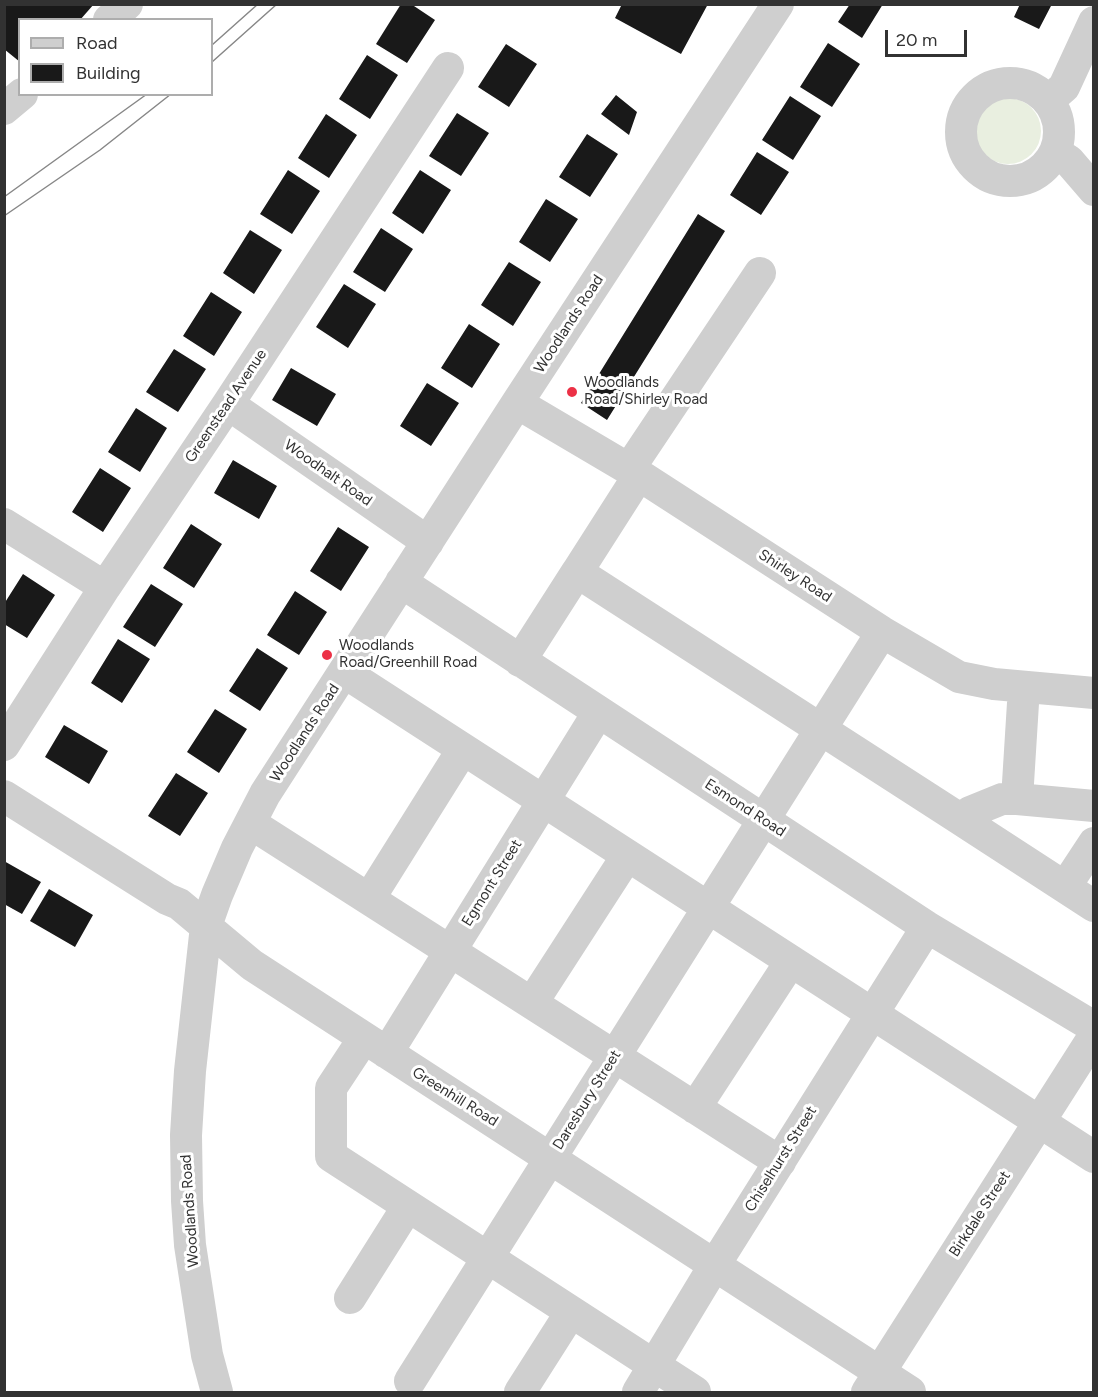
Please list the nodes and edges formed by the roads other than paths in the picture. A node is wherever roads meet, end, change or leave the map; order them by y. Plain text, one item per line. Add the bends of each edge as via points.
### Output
1 (127, 4) edge
2 (778, 4) edge
3 (111, 18) edge
4 (1094, 22) edge
5 (448, 68) dead end
6 (20, 96) edge
7 (1048, 100) junction
8 (4, 109) edge
9 (1055, 152) junction
10 (1094, 190) edge
11 (760, 273) dead end
12 (517, 403) junction
13 (228, 404) junction
14 (634, 472) junction
15 (4, 524) edge
16 (428, 542) junction
17 (577, 572) junction
18 (401, 582) junction
19 (105, 587) junction
20 (882, 632) junction
21 (520, 661) junction
22 (344, 672) junction
23 (1024, 687) junction
24 (1094, 693) edge
25 (598, 712) junction
26 (821, 730) junction
27 (4, 745) edge
28 (463, 749) junction
29 (4, 796) edge
30 (1017, 800) junction
31 (543, 801) junction
32 (1094, 806) edge
33 (960, 819) junction
34 (765, 820) junction
35 (250, 823) junction
36 (1094, 843) edge
37 (627, 856) junction
38 (1065, 887) junction
39 (369, 899) junction
40 (1094, 906) edge
41 (708, 908) junction
42 (206, 926) junction
43 (927, 927) junction
44 (450, 951) junction
45 (791, 961) junction
46 (532, 1003) junction
47 (872, 1014) junction
48 (1094, 1027) edge
49 (1094, 1036) edge
50 (375, 1046) junction
51 (615, 1056) junction
52 (695, 1108) junction
53 (1039, 1122) junction
54 (1094, 1157) edge
55 (551, 1158) junction
56 (780, 1162) junction
57 (408, 1206) junction
58 (488, 1258) junction
59 (714, 1266) junction
60 (350, 1298) dead end
61 (571, 1312) junction
62 (654, 1366) junction
63 (410, 1381) dead end
64 (873, 1382) edge
65 (218, 1392) edge
66 (520, 1392) edge
67 (638, 1392) edge
68 (695, 1392) edge
69 (910, 1392) edge

1 - 3 street
2 - 12 street, Woodlands Road
4 - 7 street via 1064,87
5 - 13 street, Greenstead Avenue
6 - 8 street
7 - 9 street via 1059,126
7 - 9 street via 1016,83 992,86 972,102 962,124 962,137 975,165 1002,180 1028,178 1048,163
9 - 10 street via 1069,161
11 - 14 street
12 - 14 street, Shirley Road
12 - 16 street, Woodlands Road
13 - 16 street, Woodhalt Road
13 - 19 street, Greenstead Avenue
14 - 17 street
14 - 20 street, Shirley Road
15 - 19 street
16 - 18 street, Woodlands Road
17 - 21 street
17 - 26 street
18 - 21 street, Esmond Road
18 - 22 street, Woodlands Road
19 - 27 street, Greenstead Avenue
20 - 23 street, Shirley Road via 959,677
20 - 26 street, Daresbury Street
21 - 25 street, Esmond Road
22 - 28 street
22 - 35 street, Woodlands Road
23 - 24 street, Shirley Road
23 - 30 street
25 - 31 street, Egmont Street
25 - 34 street, Esmond Road
26 - 33 street
26 - 34 street, Daresbury Street
28 - 31 street
28 - 39 street
29 - 42 street, Greenhill Road via 179,904
30 - 32 street
30 - 33 street via 1002,799
31 - 37 street
31 - 44 street, Egmont Street
33 - 38 street
34 - 41 street, Daresbury Street
34 - 43 street, Esmond Road
35 - 39 street
35 - 42 street, Woodlands Road
36 - 38 street
37 - 41 street
37 - 46 street
38 - 40 street
39 - 44 street
41 - 45 street
41 - 51 street, Daresbury Street
42 - 50 street, Greenhill Road via 252,965
42 - 65 street, Woodlands Road via 190,1071 187,1201 196,1287
43 - 47 street, Chiselhurst Street
43 - 48 street, Esmond Road
44 - 46 street
44 - 50 street, Egmont Street
45 - 47 street
45 - 52 street
46 - 51 street
47 - 53 street
47 - 56 street, Chiselhurst Street
49 - 53 street, Birkdale Street
50 - 55 street, Greenhill Road
50 - 57 street, Egmont Street via 331,1088 331,1156
51 - 52 street
51 - 55 street, Daresbury Street
52 - 56 street
53 - 54 street
53 - 64 street, Birkdale Street
55 - 58 street, Daresbury Street
55 - 59 street, Greenhill Road
56 - 59 street, Chiselhurst Street
57 - 58 street
57 - 60 street
58 - 61 street
58 - 63 street, Daresbury Street
59 - 62 street, Chiselhurst Street
59 - 64 street, Greenhill Road
61 - 62 street
61 - 66 street
62 - 67 street, Chiselhurst Street
62 - 68 street
64 - 69 street, Greenhill Road

